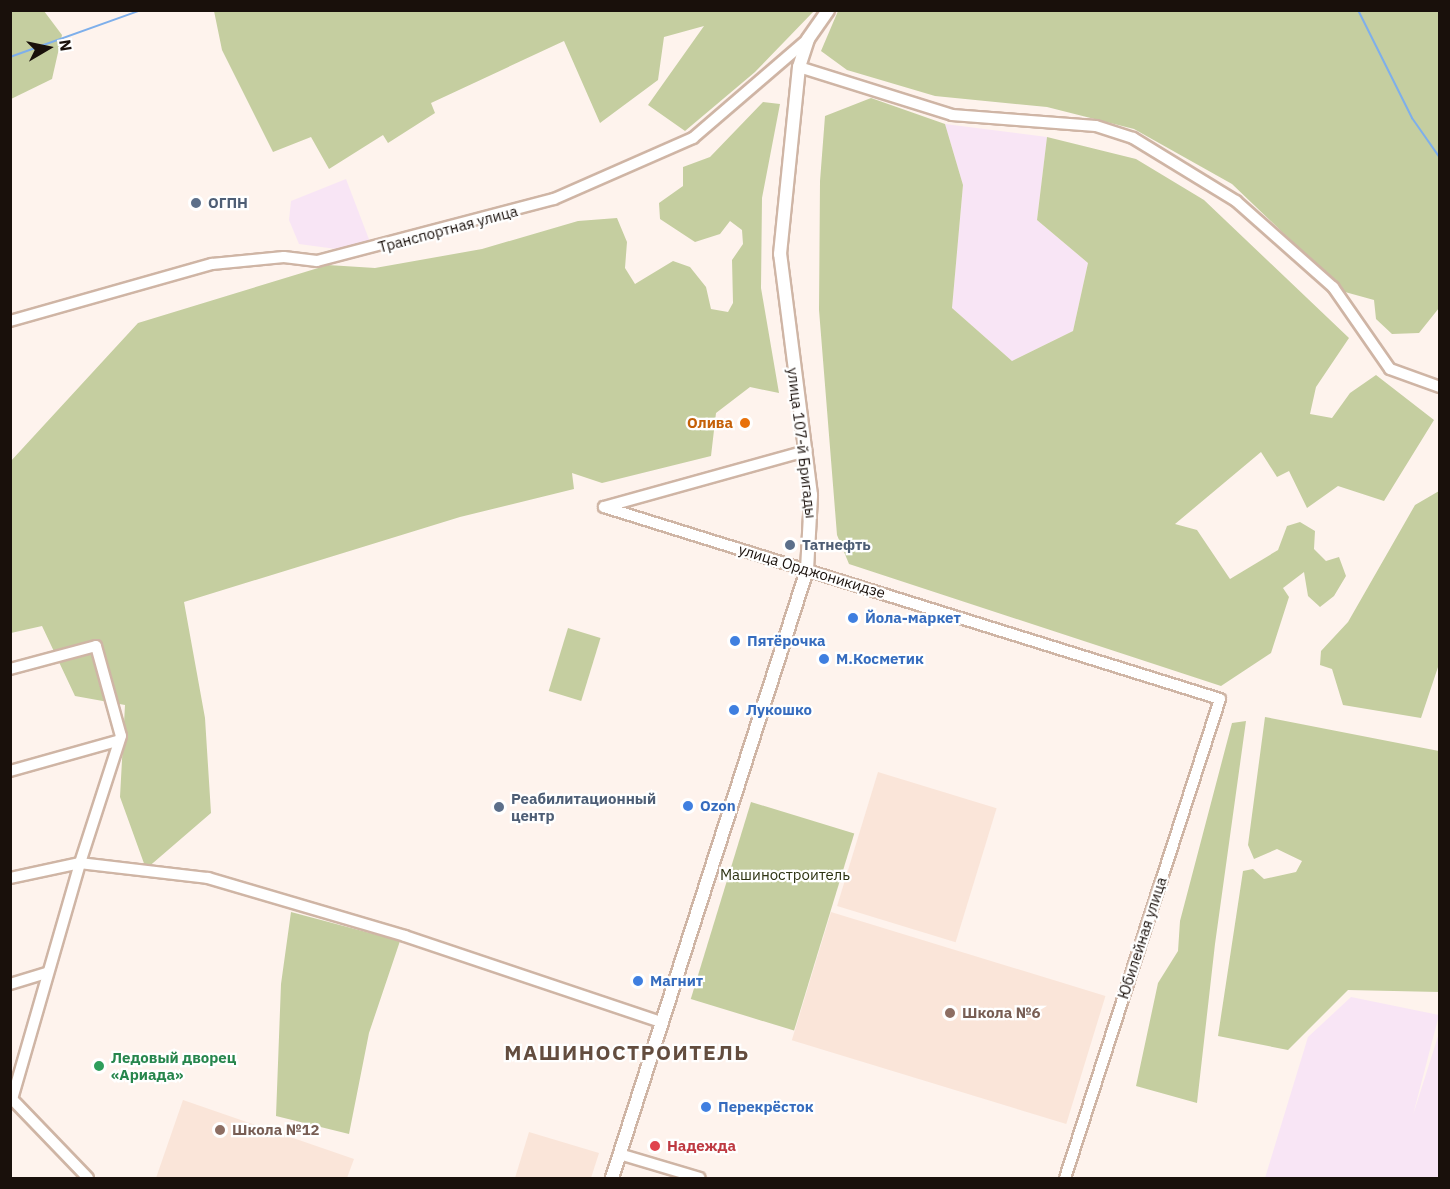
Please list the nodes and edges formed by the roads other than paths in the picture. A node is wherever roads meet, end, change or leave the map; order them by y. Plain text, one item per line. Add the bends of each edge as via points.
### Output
1 (828, 10) edge
2 (808, 39) junction
3 (799, 67) junction
4 (10, 321) edge
5 (1440, 387) edge
6 (806, 451) junction
7 (807, 570) junction
8 (10, 669) edge
9 (1220, 699) joint
10 (117, 741) junction
11 (10, 771) edge
12 (80, 863) junction
13 (10, 878) edge
14 (46, 973) junction
15 (10, 984) edge
16 (663, 1023) junction
17 (619, 1155) junction
18 (88, 1179) edge
19 (612, 1179) edge
20 (700, 1179) edge
21 (1065, 1179) edge

1 - 2 main road, Транспортная улица
2 - 3 main road, улица 107-й Бригады
2 - 4 street, Транспортная улица via 693,138 554,199 317,261 212,264
3 - 5 street via 952,115 1096,126 1133,138 1236,201 1333,287 1390,369
3 - 6 main road, улица 107-й Бригады via 781,288
6 - 7 main road, улица 107-й Бригады via 812,515
6 - 7 street, улица Орджоникидзе via 604,507
7 - 9 street, улица Орджоникидзе
7 - 16 main road, улица 107-й Бригады
8 - 10 street via 96,646 121,736
9 - 21 street, Юбилейная улица
10 - 11 street
10 - 12 street
12 - 13 street
12 - 14 street
12 - 16 street via 208,878 405,936
14 - 15 street
14 - 18 street via 12,1099
16 - 17 main road, улица 107-й Бригады
17 - 19 main road, улица 107-й Бригады
17 - 20 street

